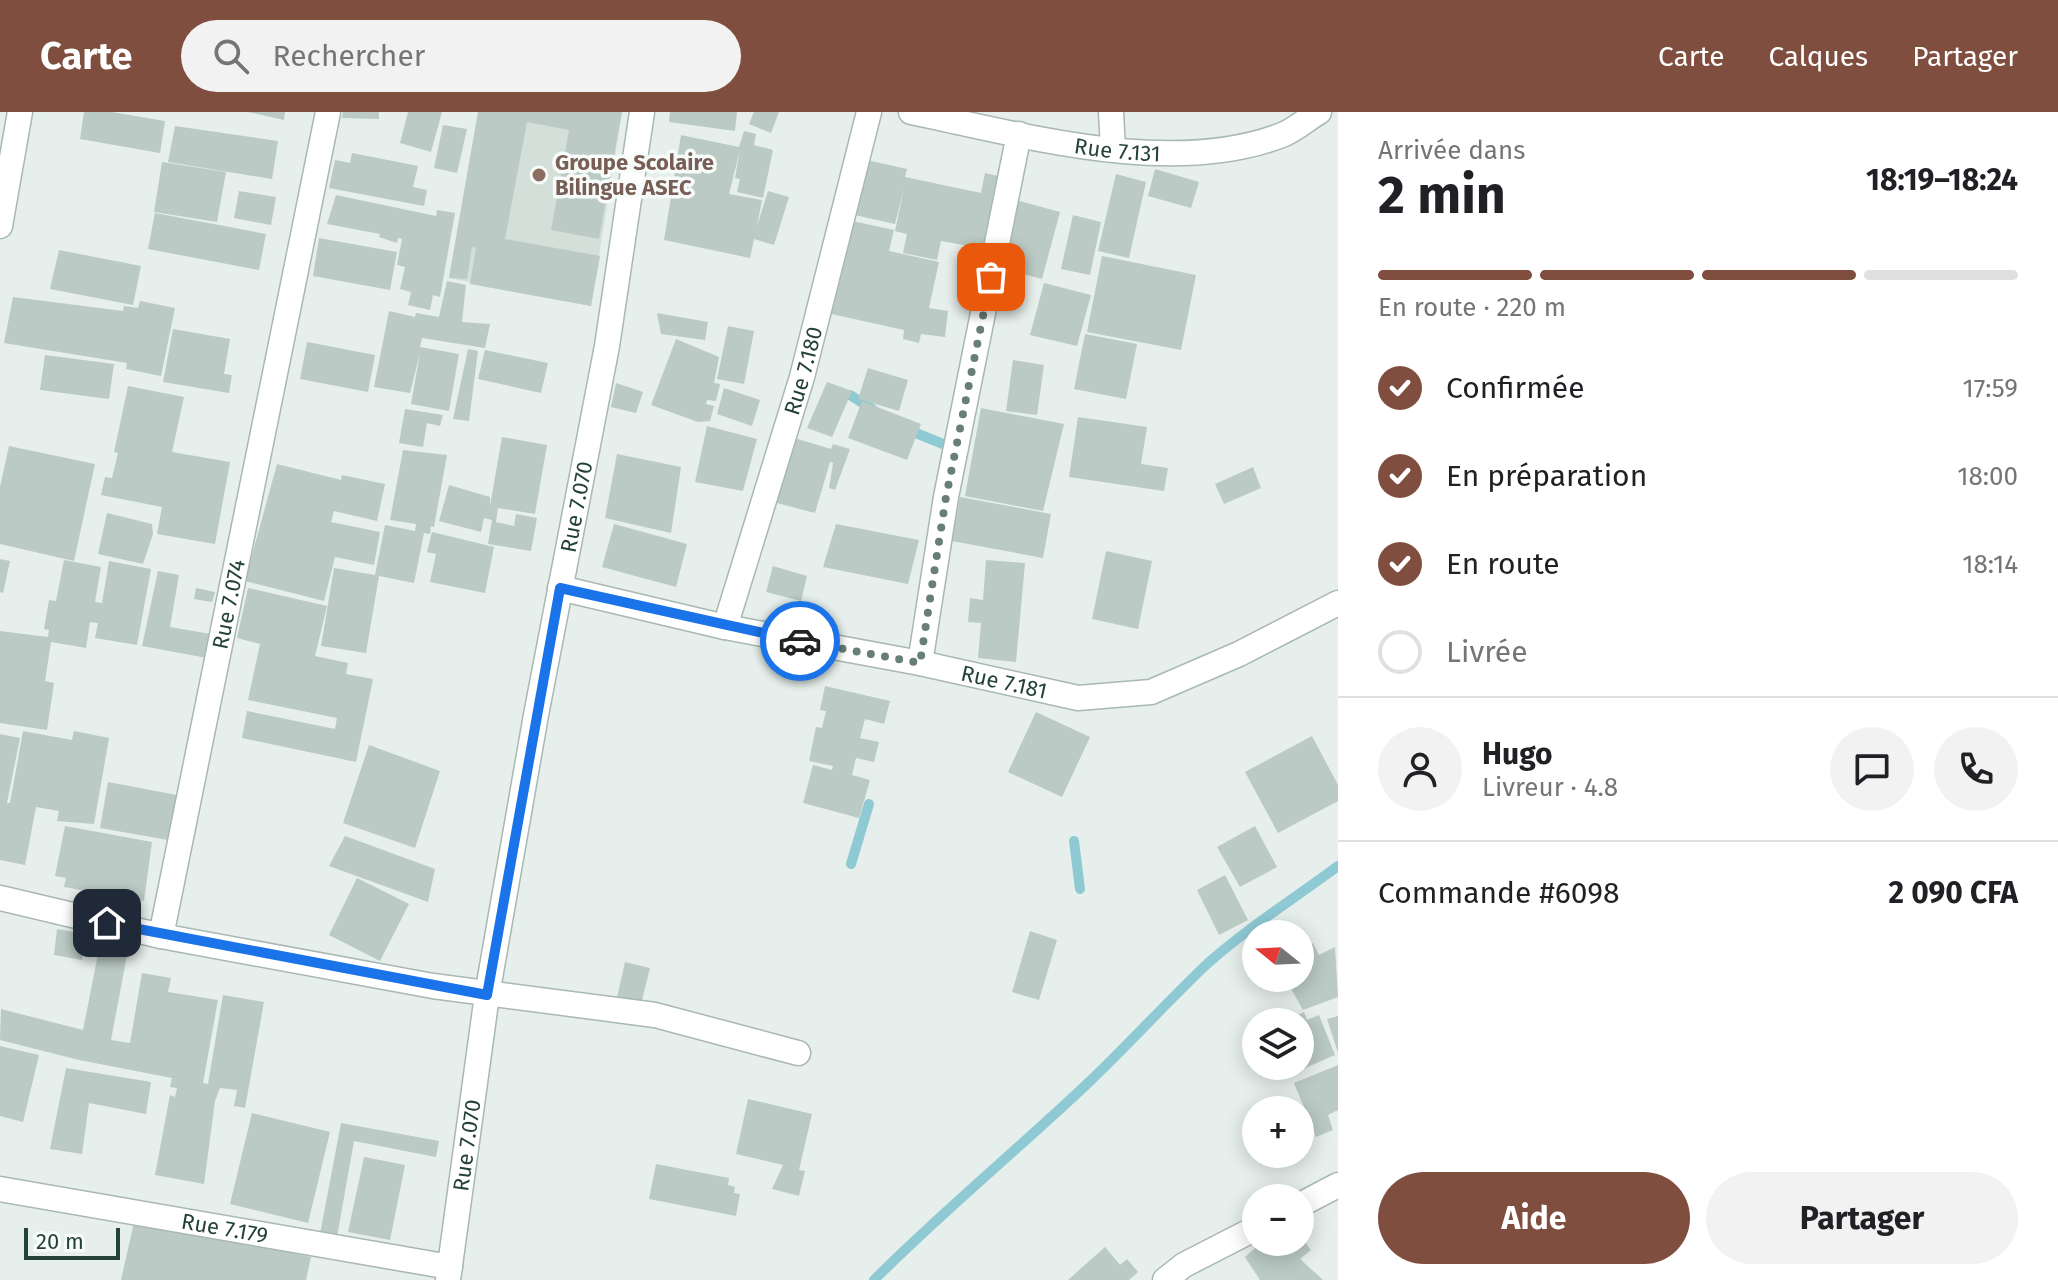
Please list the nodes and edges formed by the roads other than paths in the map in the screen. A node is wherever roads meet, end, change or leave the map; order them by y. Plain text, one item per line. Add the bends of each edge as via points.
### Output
1 (20, 112) edge
2 (328, 112) edge
3 (642, 112) edge
4 (869, 112) edge
5 (911, 112) edge
6 (1111, 112) edge
7 (1319, 112) edge
8 (1019, 134) junction
9 (1113, 149) junction
10 (0, 226) edge
11 (560, 588) junction
12 (1338, 603) edge
13 (725, 627) junction
14 (920, 663) junction
15 (0, 898) edge
16 (161, 936) junction
17 (487, 995) junction
18 (798, 1053) dead end
19 (1338, 1185) edge
20 (0, 1189) edge
21 (1314, 1198) edge
22 (1242, 1235) edge
23 (449, 1274) edge
24 (1165, 1280) edge

1 - 10 street
2 - 16 street, Rue 7.074
3 - 11 street, Rue 7.070 via 607,346
4 - 13 street, Rue 7.180 via 802,377
5 - 8 street, Rue 7.131
6 - 9 street
7 - 9 street, Rue 7.131 via 1283,135 1222,148 1169,153
8 - 9 street, Rue 7.131
8 - 14 street via 946,497
11 - 13 street, Rue 7.181
11 - 17 street, Rue 7.070
12 - 14 street, Rue 7.181 via 1151,692 1078,698
13 - 14 street, Rue 7.181
15 - 16 street
16 - 17 street
17 - 18 street via 655,1015
17 - 23 street, Rue 7.070
19 - 21 street
20 - 23 street, Rue 7.179
22 - 24 street

